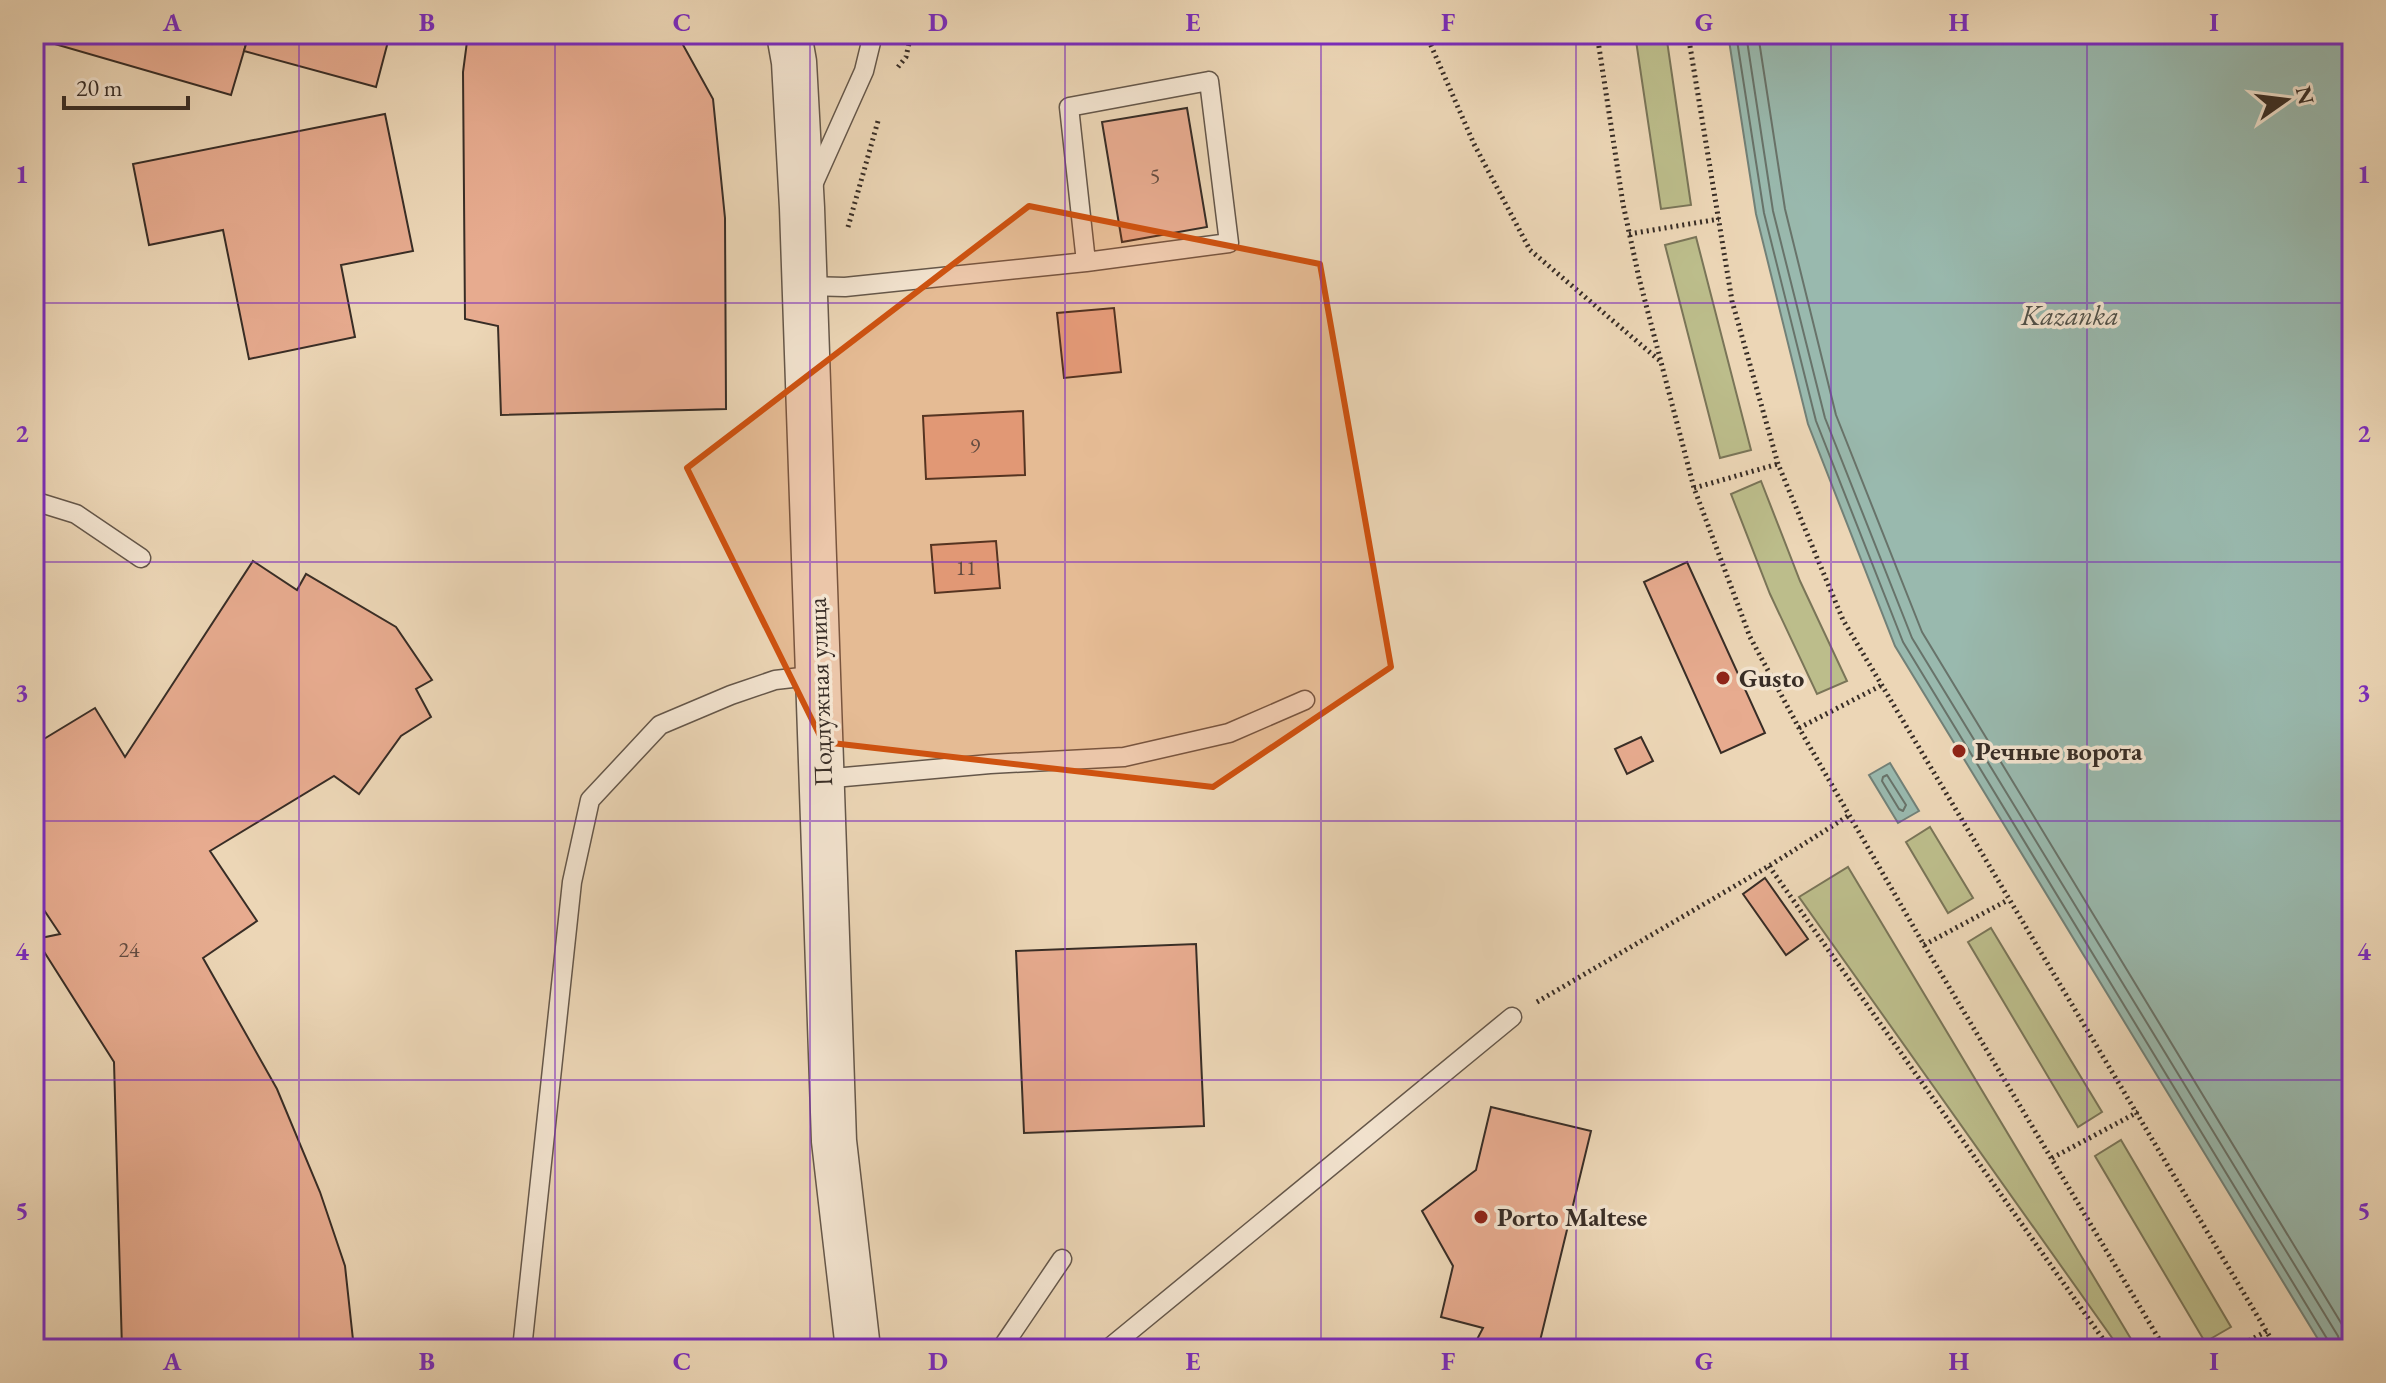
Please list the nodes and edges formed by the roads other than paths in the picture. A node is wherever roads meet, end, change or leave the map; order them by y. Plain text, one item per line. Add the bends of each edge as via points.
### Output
1 (789, 34) edge
2 (873, 34) edge
3 (802, 208) junction
4 (1086, 262) junction
5 (825, 287) junction
6 (34, 501) edge
7 (141, 558) dead end
8 (819, 675) junction
9 (1305, 700) dead end
10 (822, 779) junction
11 (1512, 1017) road end
12 (1062, 1259) dead end
13 (522, 1349) edge
14 (858, 1349) edge
15 (1001, 1349) edge
16 (1108, 1349) edge

1 - 3 street, Подлужная улица
2 - 3 lane via 864,71
3 - 5 street, Подлужная улица
4 - 4 lane via 1229,243 1209,81 1069,107
4 - 5 lane
5 - 8 street, Подлужная улица
6 - 7 lane via 76,514
8 - 10 street, Подлужная улица
8 - 13 lane via 775,680 660,725 590,800 572,882
9 - 10 lane via 1229,733 1124,757
10 - 14 street, Подлужная улица via 834,1141
11 - 16 lane
12 - 15 lane

